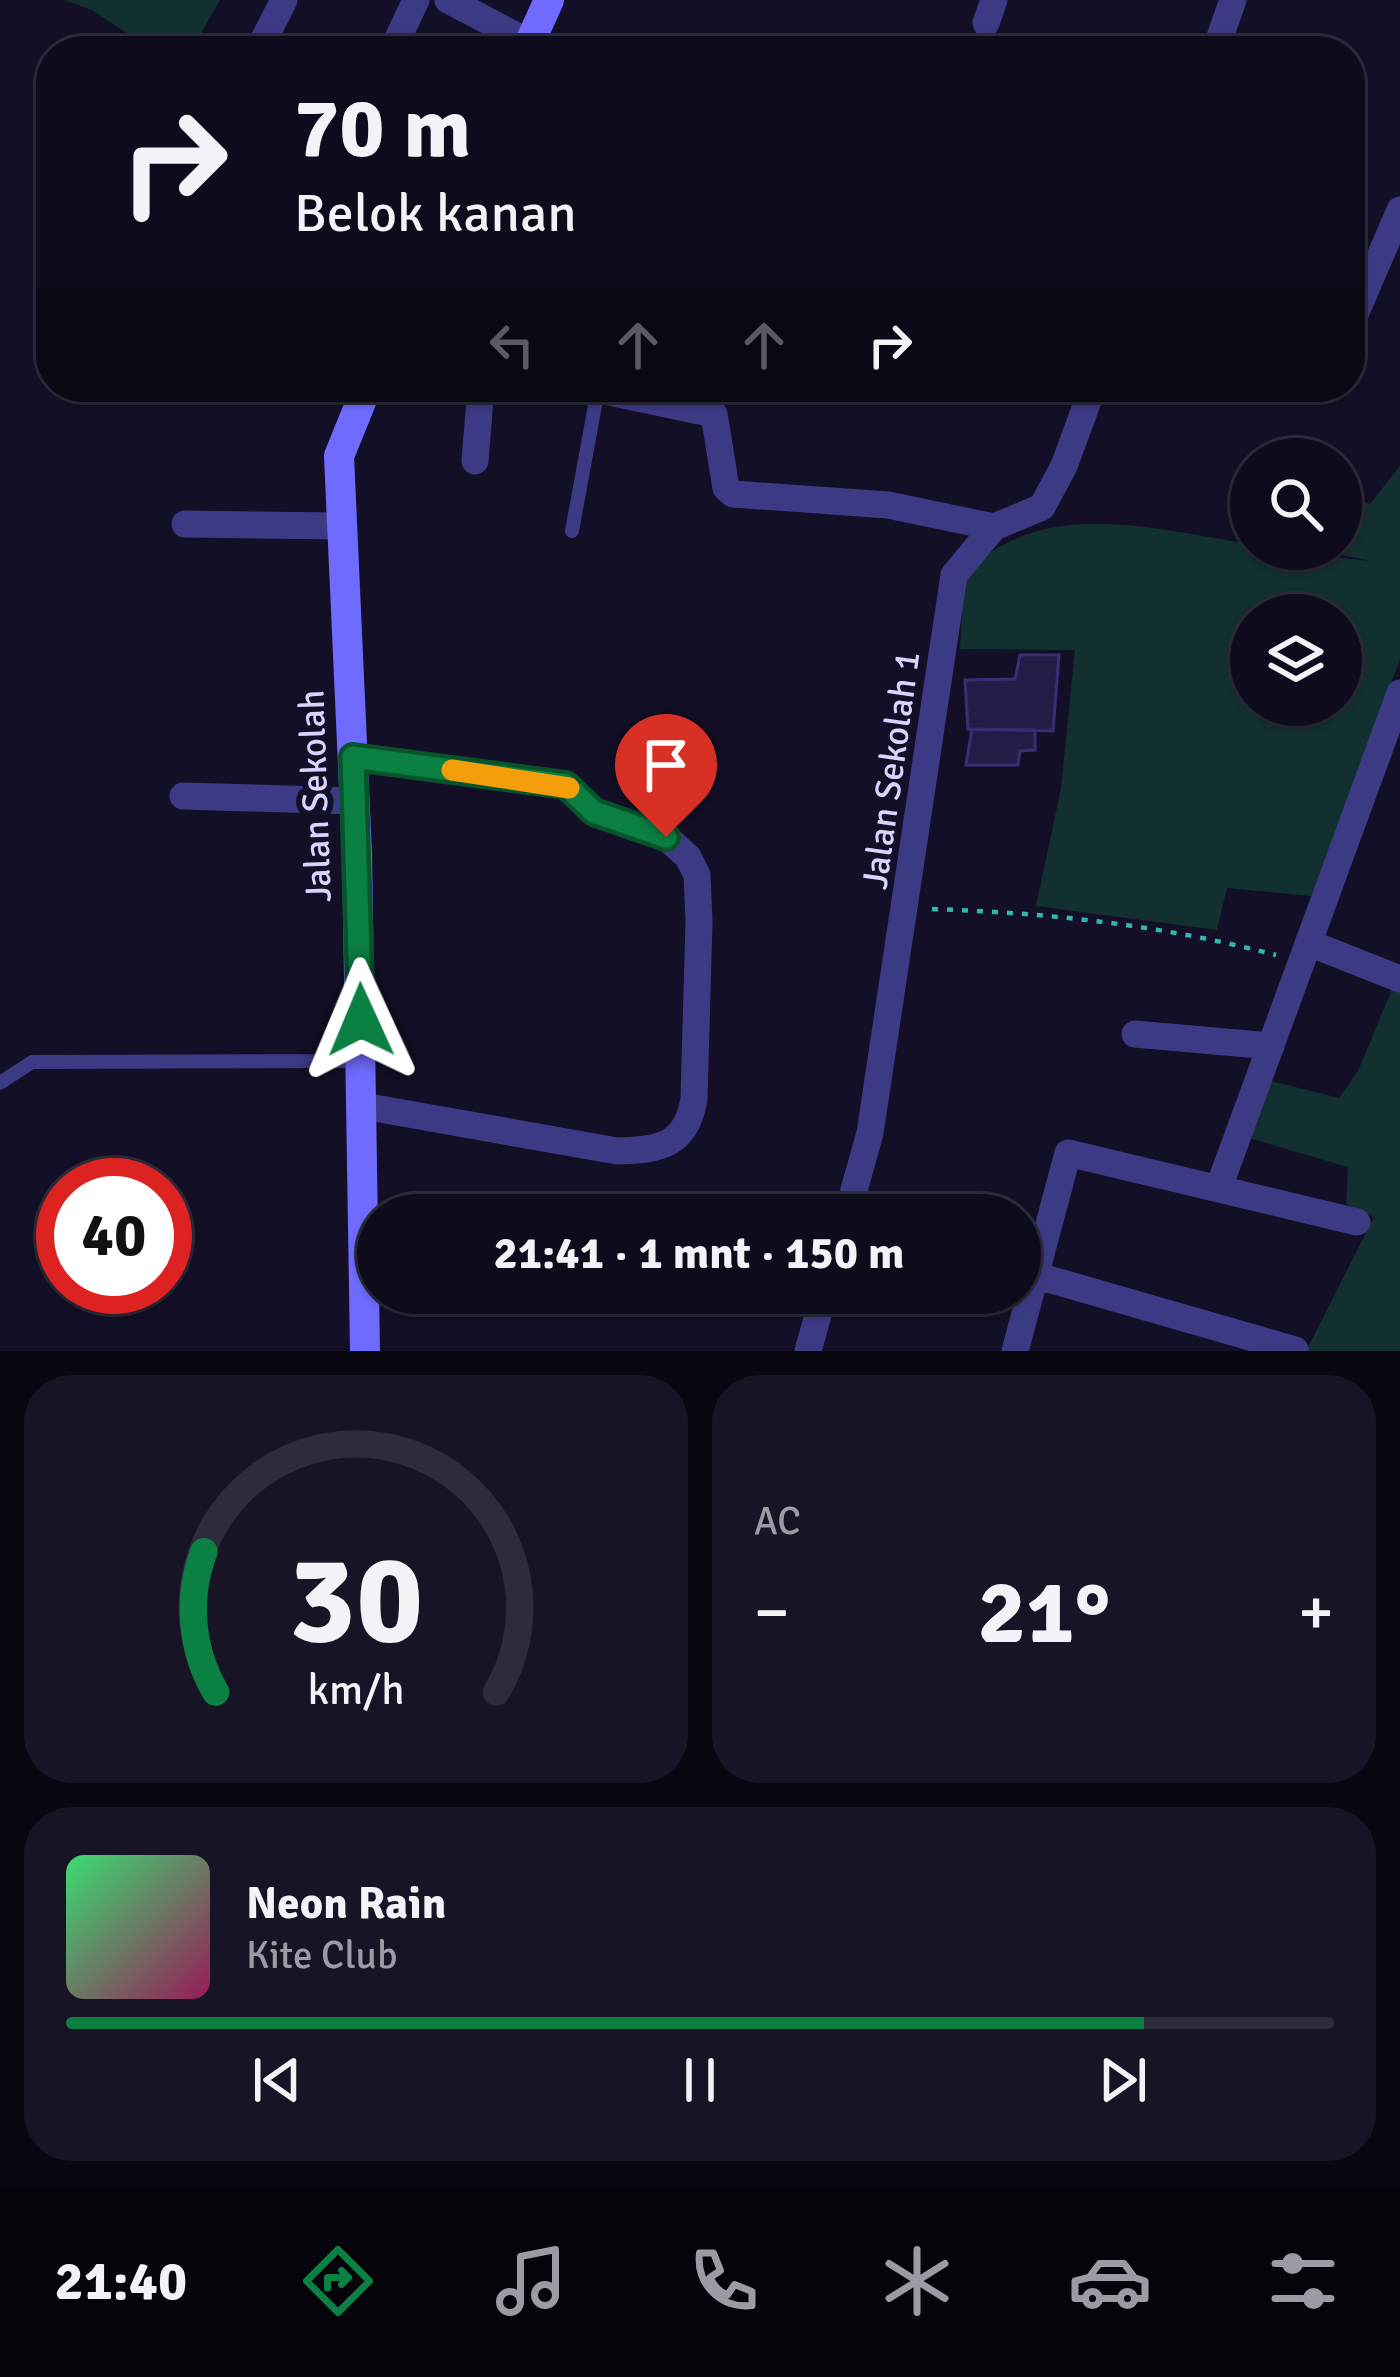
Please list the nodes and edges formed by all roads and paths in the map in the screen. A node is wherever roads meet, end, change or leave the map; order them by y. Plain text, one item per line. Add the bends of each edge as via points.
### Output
1 (284, 0) edge
2 (416, 0) edge
3 (448, 0) edge
4 (549, 0) edge
5 (1233, 0) edge
6 (266, 36) edge
7 (399, 36) edge
8 (509, 36) edge
9 (533, 36) edge
10 (1220, 36) edge
11 (1400, 210) edge
12 (1365, 291) edge
13 (361, 402) edge
14 (480, 402) edge
15 (600, 402) edge
16 (661, 402) edge
17 (1087, 402) edge
18 (475, 461) dead end
19 (185, 524) dead end
20 (340, 526) junction
21 (994, 527) junction
22 (572, 532) dead end
23 (1400, 693) edge
24 (353, 757) junction
25 (1373, 766) junction
26 (1400, 776) edge
27 (183, 796) dead end
28 (355, 801) junction
29 (906, 908) junction
30 (1307, 953) junction
31 (1400, 979) edge
32 (1135, 1034) dead end
33 (1271, 1046) junction
34 (362, 1061) junction
35 (0, 1083) edge
36 (363, 1106) junction
37 (1219, 1187) junction
38 (853, 1194) edge
39 (1357, 1222) dead end
40 (1041, 1264) edge
41 (1041, 1277) edge
42 (818, 1314) edge
43 (1026, 1314) edge
44 (1295, 1350) edge
45 (365, 1351) edge
46 (808, 1351) edge
47 (1015, 1351) edge

1 - 6 street
2 - 7 street
3 - 8 street
4 - 9 street
5 - 10 street
11 - 12 street
13 - 20 street, Jalan Sekolah via 339,456
14 - 18 street
15 - 22 lane
16 - 21 street via 714,414 733,494 888,505
17 - 21 street, Jalan Sekolah 1 via 1042,507
19 - 20 street
20 - 24 street, Jalan Sekolah
21 - 29 street, Jalan Sekolah 1 via 954,575
23 - 25 street
24 - 28 street, Jalan Sekolah
24 - 36 street via 566,785 594,812 666,837 688,857 699,922 694,1099 678,1141 617,1151
25 - 26 street
25 - 30 street
27 - 28 street
28 - 34 street, Jalan Sekolah
29 - 30 path via 1067,914
29 - 38 street, Jalan Sekolah 1
30 - 31 street
30 - 33 street
32 - 33 street
33 - 37 street
34 - 35 lane via 32,1062
34 - 36 street, Jalan Sekolah
36 - 45 street, Jalan Sekolah
37 - 39 street
37 - 40 street via 1068,1153
41 - 44 street
42 - 46 street
43 - 47 street

